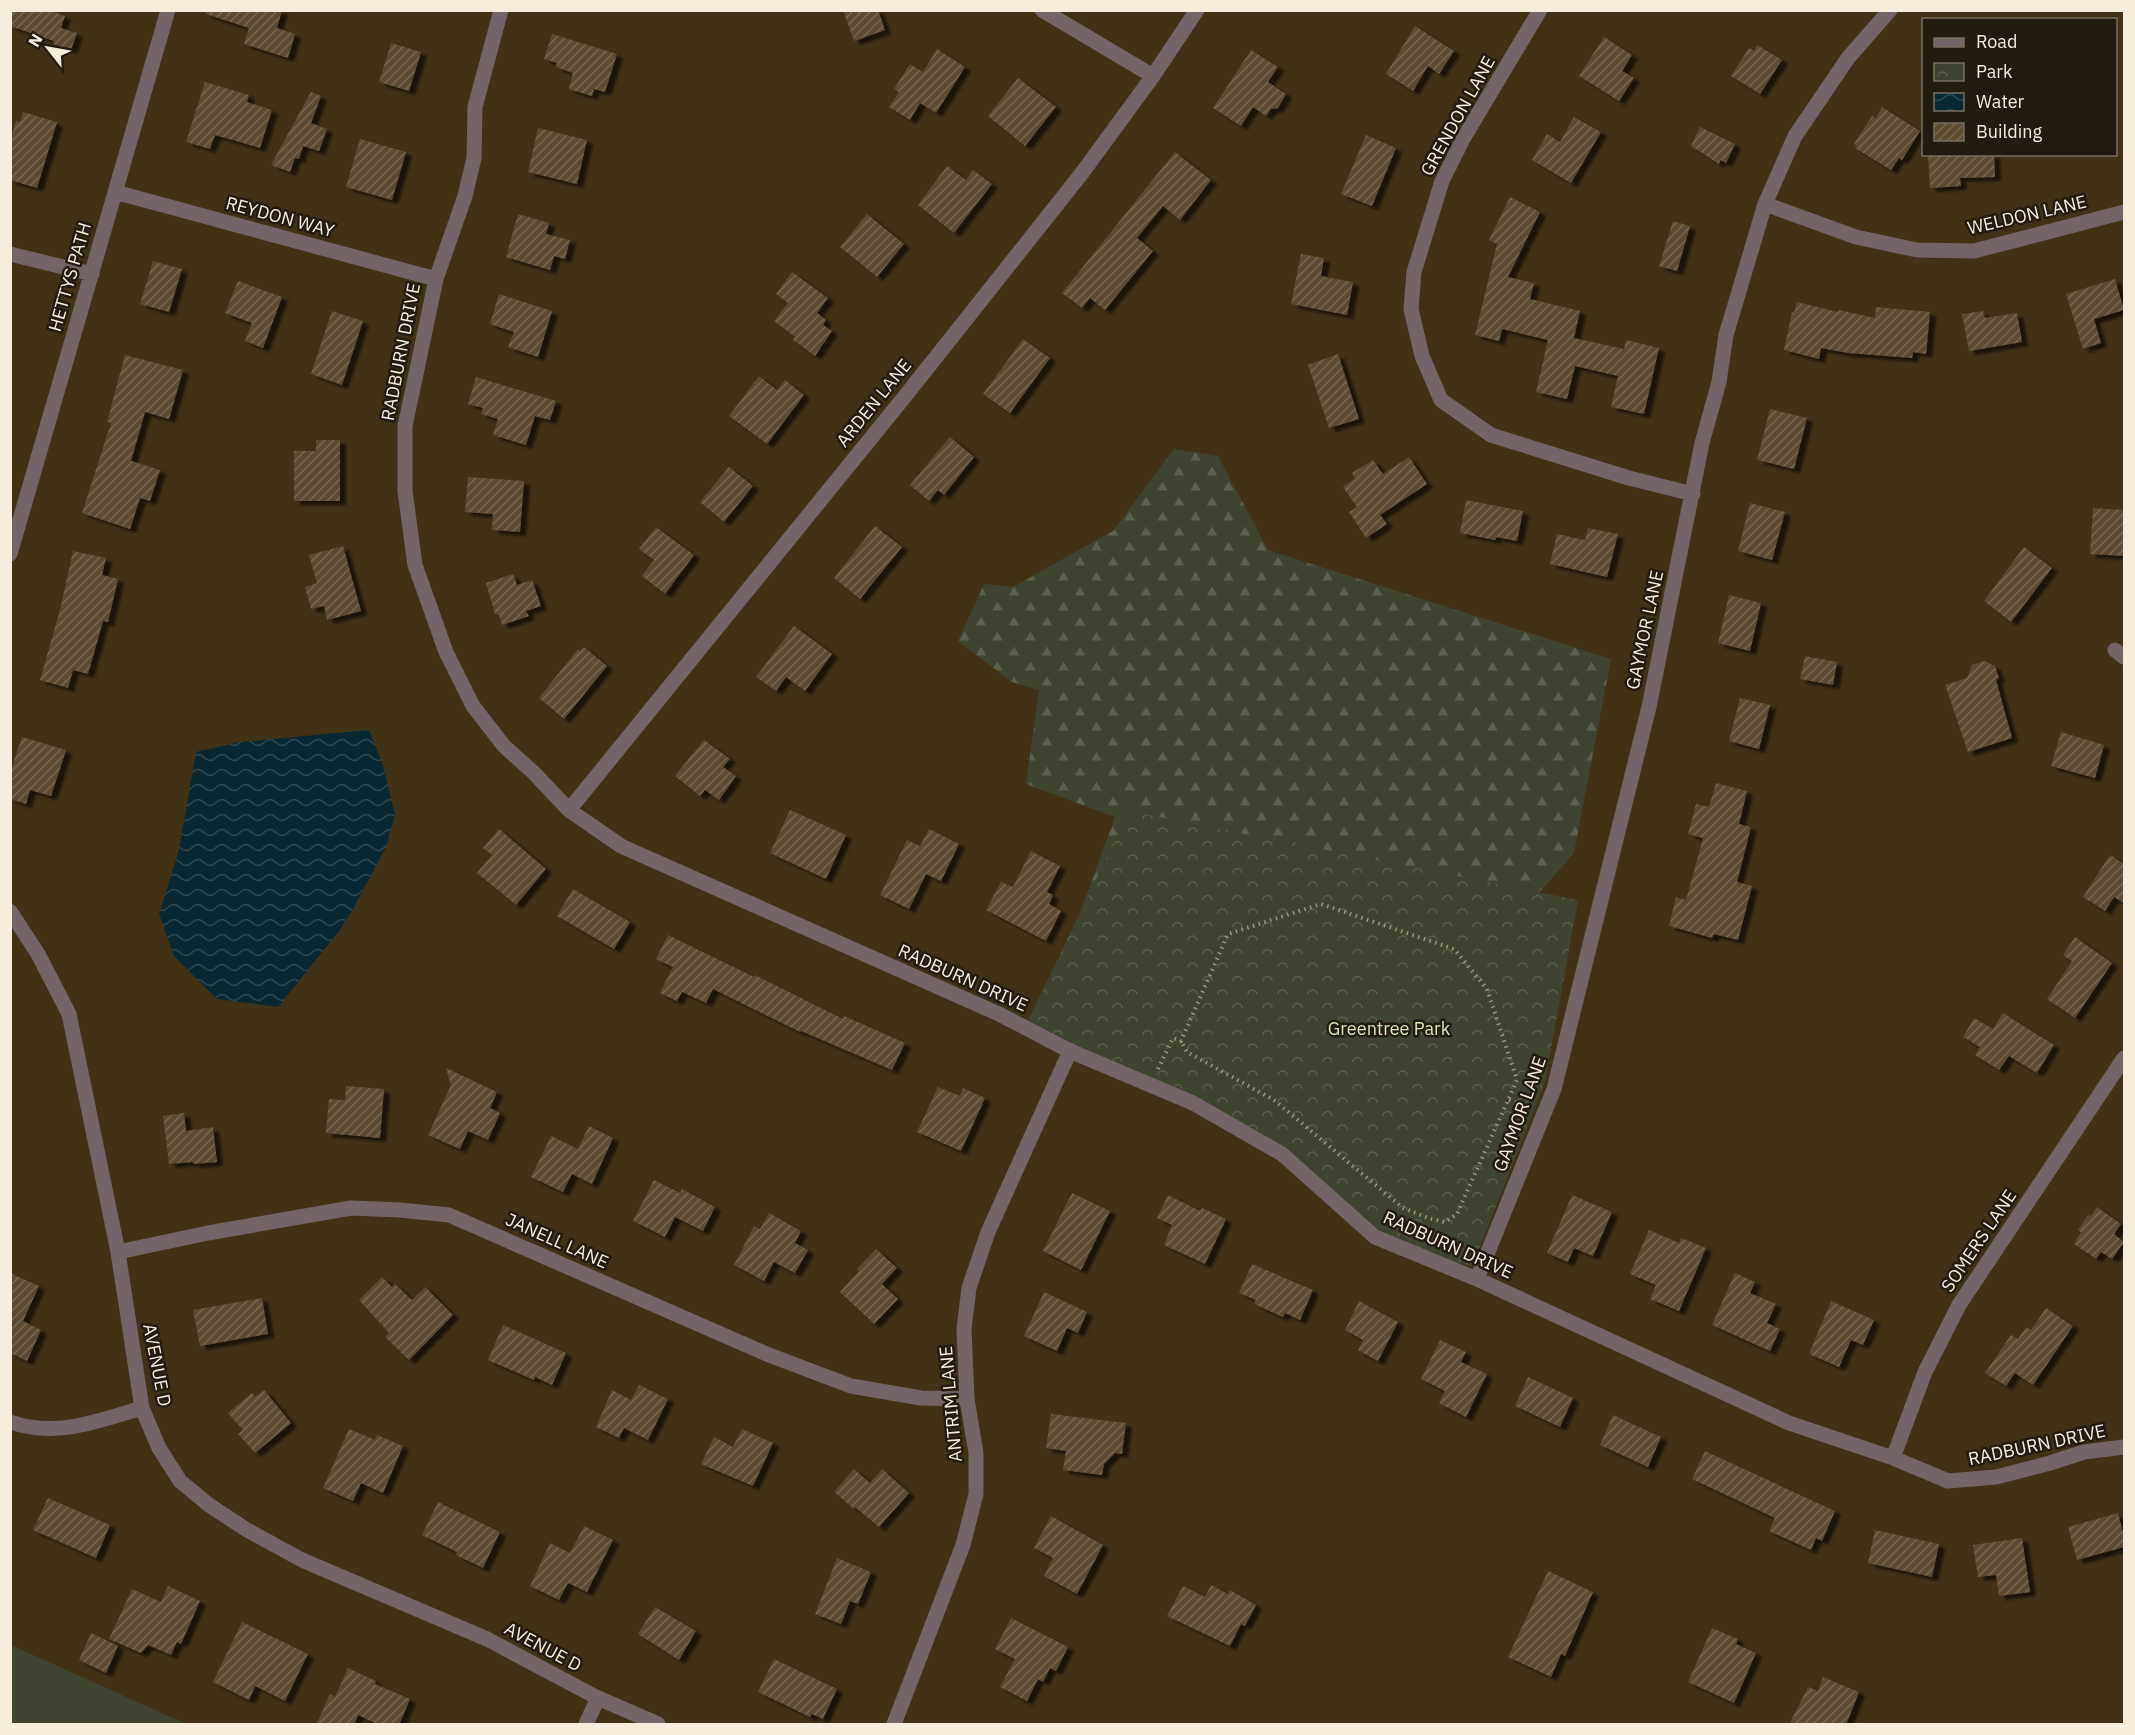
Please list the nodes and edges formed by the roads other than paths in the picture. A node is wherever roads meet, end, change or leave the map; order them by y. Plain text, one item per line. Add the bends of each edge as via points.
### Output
1 (168, 10) edge
2 (501, 10) edge
3 (1042, 10) edge
4 (1197, 10) edge
5 (1540, 10) edge
6 (1890, 10) edge
7 (1154, 76) junction
8 (115, 192) junction
9 (1766, 204) junction
10 (2124, 212) edge
11 (10, 254) edge
12 (92, 274) junction
13 (436, 279) junction
14 (1693, 495) junction
15 (10, 554) edge
16 (569, 810) junction
17 (10, 911) edge
18 (1070, 1051) junction
19 (2124, 1058) edge
20 (118, 1252) junction
21 (1477, 1279) junction
22 (967, 1399) junction
23 (142, 1408) junction
24 (10, 1422) edge
25 (2124, 1447) edge
26 (1893, 1458) junction
27 (598, 1698) junction
28 (586, 1725) edge
29 (658, 1725) edge
30 (894, 1725) edge

1 - 8 street, HETTYS PATH
2 - 13 street, RADBURN DRIVE via 475,107 474,158 465,196
3 - 7 street
4 - 7 street, ARDEN LANE
5 - 14 street, GRENDON LANE via 1442,181 1414,272 1411,309 1422,356 1441,400 1491,435
6 - 9 street, GAYMOR LANE via 1848,58 1795,136
7 - 16 street, ARDEN LANE via 906,395
8 - 12 street, HETTYS PATH
8 - 13 street, REYDON WAY
9 - 10 street, WELDON LANE via 1856,237 1917,250 1974,250
9 - 14 street, GAYMOR LANE via 1726,335
11 - 12 street
12 - 15 street, HETTYS PATH
13 - 16 street, RADBURN DRIVE via 405,426 405,491 415,565 446,652 473,706 504,746
14 - 21 street, GAYMOR LANE via 1649,707 1554,1089
16 - 18 street, RADBURN DRIVE via 621,846 999,1014
17 - 20 street, AVENUE D via 69,1014
18 - 21 street, RADBURN DRIVE via 1193,1103 1282,1154 1375,1237
18 - 22 street, ANTRIM LANE via 988,1232 969,1288 964,1329
19 - 26 street, SOMERS LANE via 1959,1305 1925,1372
20 - 22 street, JANELL LANE via 351,1208 449,1215 768,1355 851,1386 921,1398
20 - 23 street, AVENUE D
21 - 26 street, RADBURN DRIVE via 1789,1423
22 - 30 street, ANTRIM LANE via 976,1453 976,1494 963,1545
23 - 24 street via 80,1427 51,1429
23 - 27 street, AVENUE D via 159,1448 180,1481 247,1530 302,1560 487,1639
25 - 26 street, RADBURN DRIVE via 2084,1452 1996,1477 1948,1481
27 - 28 street
27 - 29 street, AVENUE D

